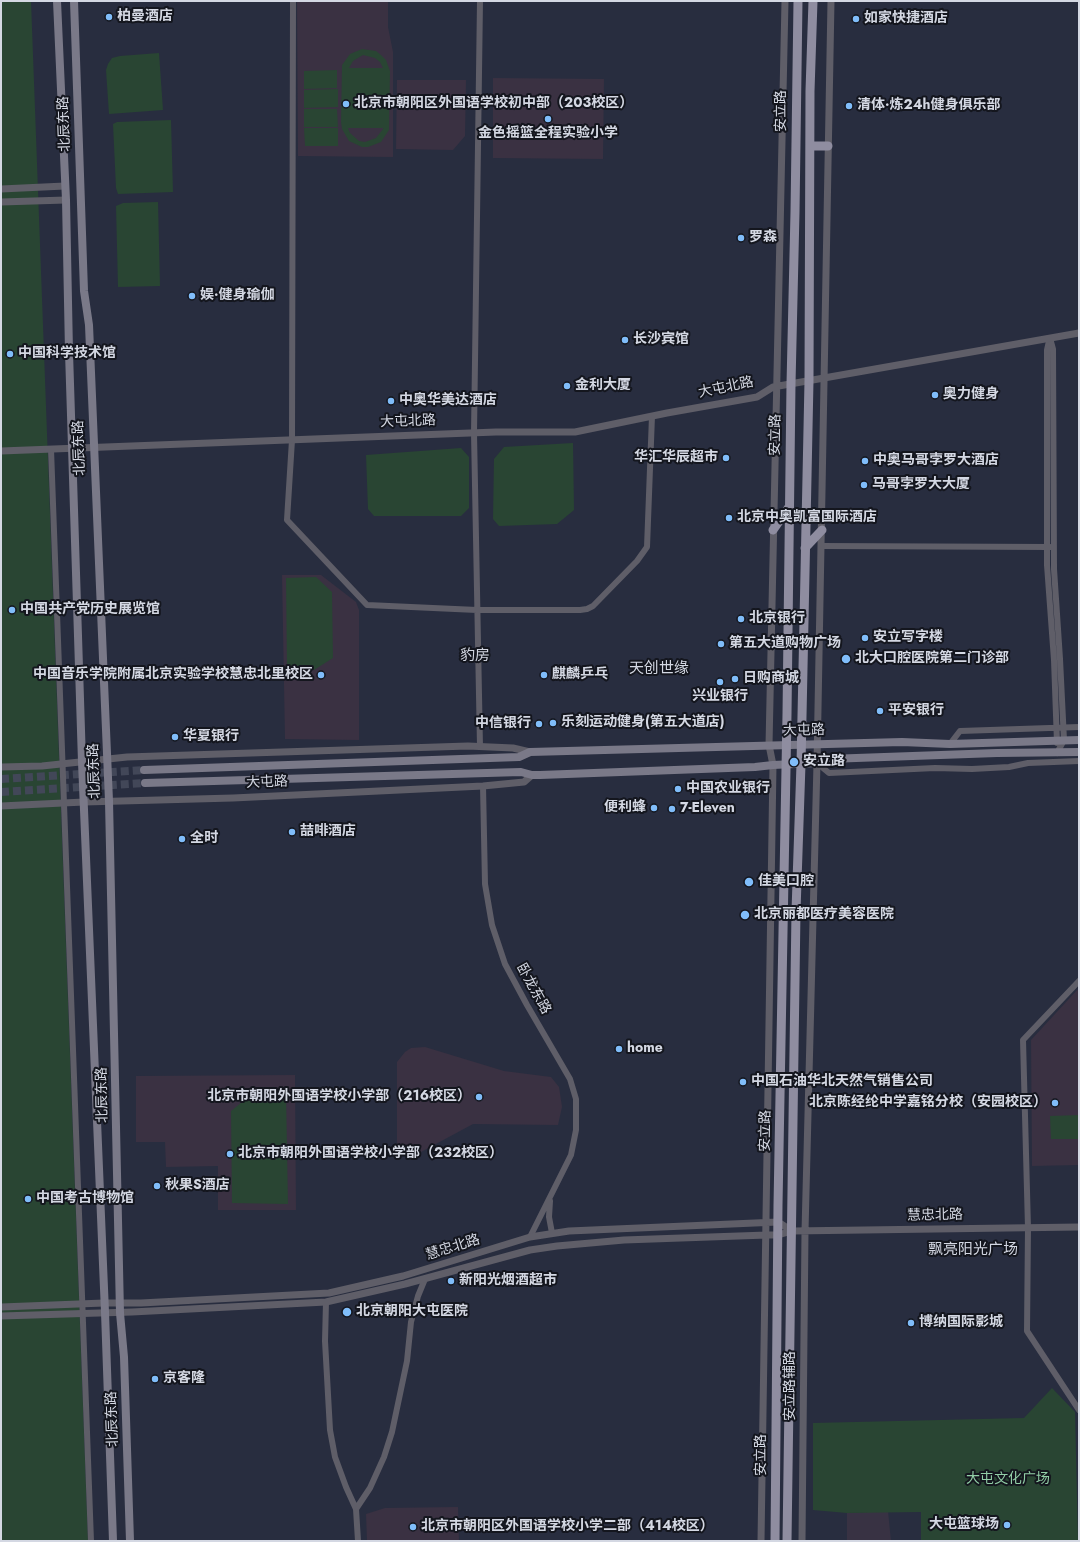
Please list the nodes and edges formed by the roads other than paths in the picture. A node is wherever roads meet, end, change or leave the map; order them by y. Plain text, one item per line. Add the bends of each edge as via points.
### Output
1 (57, 1) edge
2 (74, 1) edge
3 (292, 1) edge
4 (480, 1) edge
5 (785, 1) edge
6 (798, 1) edge
7 (812, 1) edge
8 (831, 1) edge
9 (810, 146) junction
10 (828, 146) junction
11 (65, 186) junction
12 (1, 189) edge
13 (66, 200) junction
14 (1, 202) edge
15 (1079, 333) edge
16 (1050, 338) junction
17 (824, 378) junction
18 (809, 381) junction
19 (791, 384) junction
20 (777, 387) junction
21 (652, 416) junction
22 (474, 433) junction
23 (292, 440) junction
24 (71, 448) junction
25 (93, 448) junction
26 (51, 449) junction
27 (1, 451) edge
28 (789, 507) junction
29 (774, 530) junction
30 (822, 530) junction
31 (821, 546) junction
32 (1050, 547) junction
33 (806, 548) junction
34 (477, 610) junction
35 (1079, 727) edge
36 (1060, 728) junction
37 (1060, 740) junction
38 (1079, 740) edge
39 (802, 744) junction
40 (817, 744) junction
41 (950, 744) junction
42 (769, 745) junction
43 (786, 745) junction
44 (480, 747) junction
45 (530, 752) junction
46 (1079, 752) edge
47 (1057, 753) junction
48 (107, 759) junction
49 (1079, 761) edge
50 (82, 762) junction
51 (817, 763) junction
52 (62, 764) junction
53 (786, 764) junction
54 (801, 764) junction
55 (773, 765) junction
56 (1, 767) edge
57 (144, 770) tunnel mouth
58 (532, 775) junction
59 (145, 783) tunnel mouth
60 (483, 786) junction
61 (109, 801) junction
62 (84, 802) junction
63 (64, 803) junction
64 (1, 806) edge
65 (1079, 981) edge
66 (553, 1192) junction
67 (766, 1222) junction
68 (778, 1222) junction
69 (1079, 1227) edge
70 (1028, 1228) junction
71 (792, 1231) junction
72 (805, 1231) junction
73 (552, 1233) junction
74 (766, 1235) junction
75 (778, 1235) junction
76 (530, 1237) junction
77 (425, 1279) junction
78 (326, 1302) junction
79 (104, 1303) junction
80 (120, 1303) junction
81 (82, 1305) junction
82 (1, 1308) edge
83 (105, 1312) junction
84 (120, 1312) junction
85 (82, 1314) junction
86 (1, 1316) edge
87 (1079, 1410) edge
88 (356, 1509) junction
89 (91, 1541) edge
90 (113, 1541) edge
91 (130, 1541) edge
92 (358, 1541) edge
93 (761, 1541) edge
94 (775, 1541) edge
95 (787, 1541) edge
96 (802, 1541) edge

1 - 11 main road, 北辰东路
2 - 25 main road, 北辰东路 via 84,291 89,325
3 - 23 street
4 - 22 street
5 - 20 street, 安立路
6 - 19 main road, 安立路
7 - 9 main road, 安立路
8 - 10 street
9 - 10 main road
9 - 18 main road, 安立路
10 - 17 street
11 - 12 street
11 - 13 main road, 北辰东路
13 - 14 street
13 - 24 main road, 北辰东路
15 - 16 street
16 - 17 street
16 - 32 street via 1047,350
17 - 18 street, 大屯北路
17 - 30 street
18 - 19 street, 大屯北路
18 - 33 main road, 安立路
19 - 20 street, 大屯北路
19 - 28 main road, 安立路
20 - 21 street, 大屯北路 via 757,397
20 - 29 street, 安立路
21 - 22 street, 大屯北路 via 575,432
21 - 34 street via 647,547 637,561 587,609
22 - 23 street, 大屯北路
22 - 34 street
23 - 25 street, 大屯北路
23 - 34 street via 287,520 367,605
24 - 25 street, 大屯北路
24 - 26 street, 大屯北路
24 - 50 main road, 北辰东路
25 - 48 main road, 北辰东路
26 - 27 street, 大屯北路
26 - 52 street, 北辰东路
28 - 29 main road
28 - 43 main road, 安立路
29 - 42 street, 安立路
30 - 31 street
30 - 33 main road
31 - 32 street
31 - 40 street
32 - 36 street via 1054,660
33 - 39 main road, 安立路
34 - 44 street
35 - 36 street
36 - 37 street
36 - 41 street via 960,731
37 - 38 main road, 大屯路
37 - 41 main road, 大屯路
37 - 47 street
39 - 40 main road, 大屯路
39 - 43 main road, 大屯路
39 - 54 main road, 安立路
40 - 41 main road, 大屯路
40 - 51 street
42 - 43 main road, 大屯路
42 - 45 main road, 大屯路
42 - 55 street, 安立路
43 - 53 main road, 安立路
44 - 45 street, 大屯路 via 513,748
44 - 48 street, 大屯路
45 - 57 main road, 大屯路 via 519,757
46 - 47 main road, 大屯路
47 - 51 main road, 大屯路 via 997,752 828,759
48 - 50 street, 大屯路
48 - 61 main road, 北辰东路
49 - 51 street via 1028,763 980,769 935,768 829,773
50 - 52 street, 大屯路
50 - 62 main road, 北辰东路
51 - 54 main road, 大屯路
51 - 72 street
52 - 56 street, 大屯路
52 - 63 street, 北辰东路
53 - 54 main road, 大屯路
53 - 55 main road, 大屯路
53 - 68 main road, 安立路
54 - 71 main road, 安立路 via 796,911
55 - 58 main road, 大屯路 via 755,768
55 - 67 street, 安立路
58 - 59 main road, 大屯路 via 522,772
58 - 60 street, 大屯路 via 524,782
60 - 61 street, 大屯路
60 - 66 street, 卧龙东路 via 485,884 492,924 505,964 570,1079 575,1094 577,1114 574,1143 567,1165
61 - 62 street, 大屯路
61 - 80 main road, 北辰东路
62 - 63 street, 大屯路
62 - 79 main road, 北辰东路
63 - 64 street, 大屯路
63 - 81 street, 北辰东路
65 - 70 street via 1023,1040
66 - 73 street, 卧龙东路 via 548,1217
66 - 76 street, 卧龙东路
67 - 68 street, 慧忠北路
67 - 73 street, 慧忠北路
67 - 74 street, 安立路
68 - 71 street
68 - 75 main road, 安立路
69 - 70 street, 慧忠北路
70 - 72 street, 慧忠北路
70 - 87 street via 1027,1331
71 - 72 street, 慧忠北路
71 - 75 street, 慧忠北路
71 - 95 main road, 安立路
72 - 96 street, 安立路辅路
73 - 76 street, 慧忠北路
74 - 75 street, 慧忠北路
74 - 77 street, 慧忠北路 via 624,1240 558,1246 503,1257
74 - 93 street, 安立路辅路
75 - 94 main road, 安立路
76 - 80 street, 慧忠北路 via 403,1276 329,1293
77 - 78 street, 慧忠北路
77 - 88 street via 411,1322 407,1361 392,1432 370,1488
78 - 84 street, 慧忠北路
78 - 88 street via 325,1341 330,1430 335,1457
79 - 80 street, 慧忠北路
79 - 81 street, 慧忠北路
79 - 83 main road, 北辰东路
80 - 84 main road, 北辰东路
81 - 82 street, 慧忠北路
81 - 85 street, 北辰东路
83 - 84 street, 慧忠北路
83 - 85 street, 慧忠北路
83 - 90 main road, 北辰东路
84 - 91 main road, 北辰东路 via 124,1357
85 - 86 street, 慧忠北路
85 - 89 street, 北辰东路
88 - 92 street

